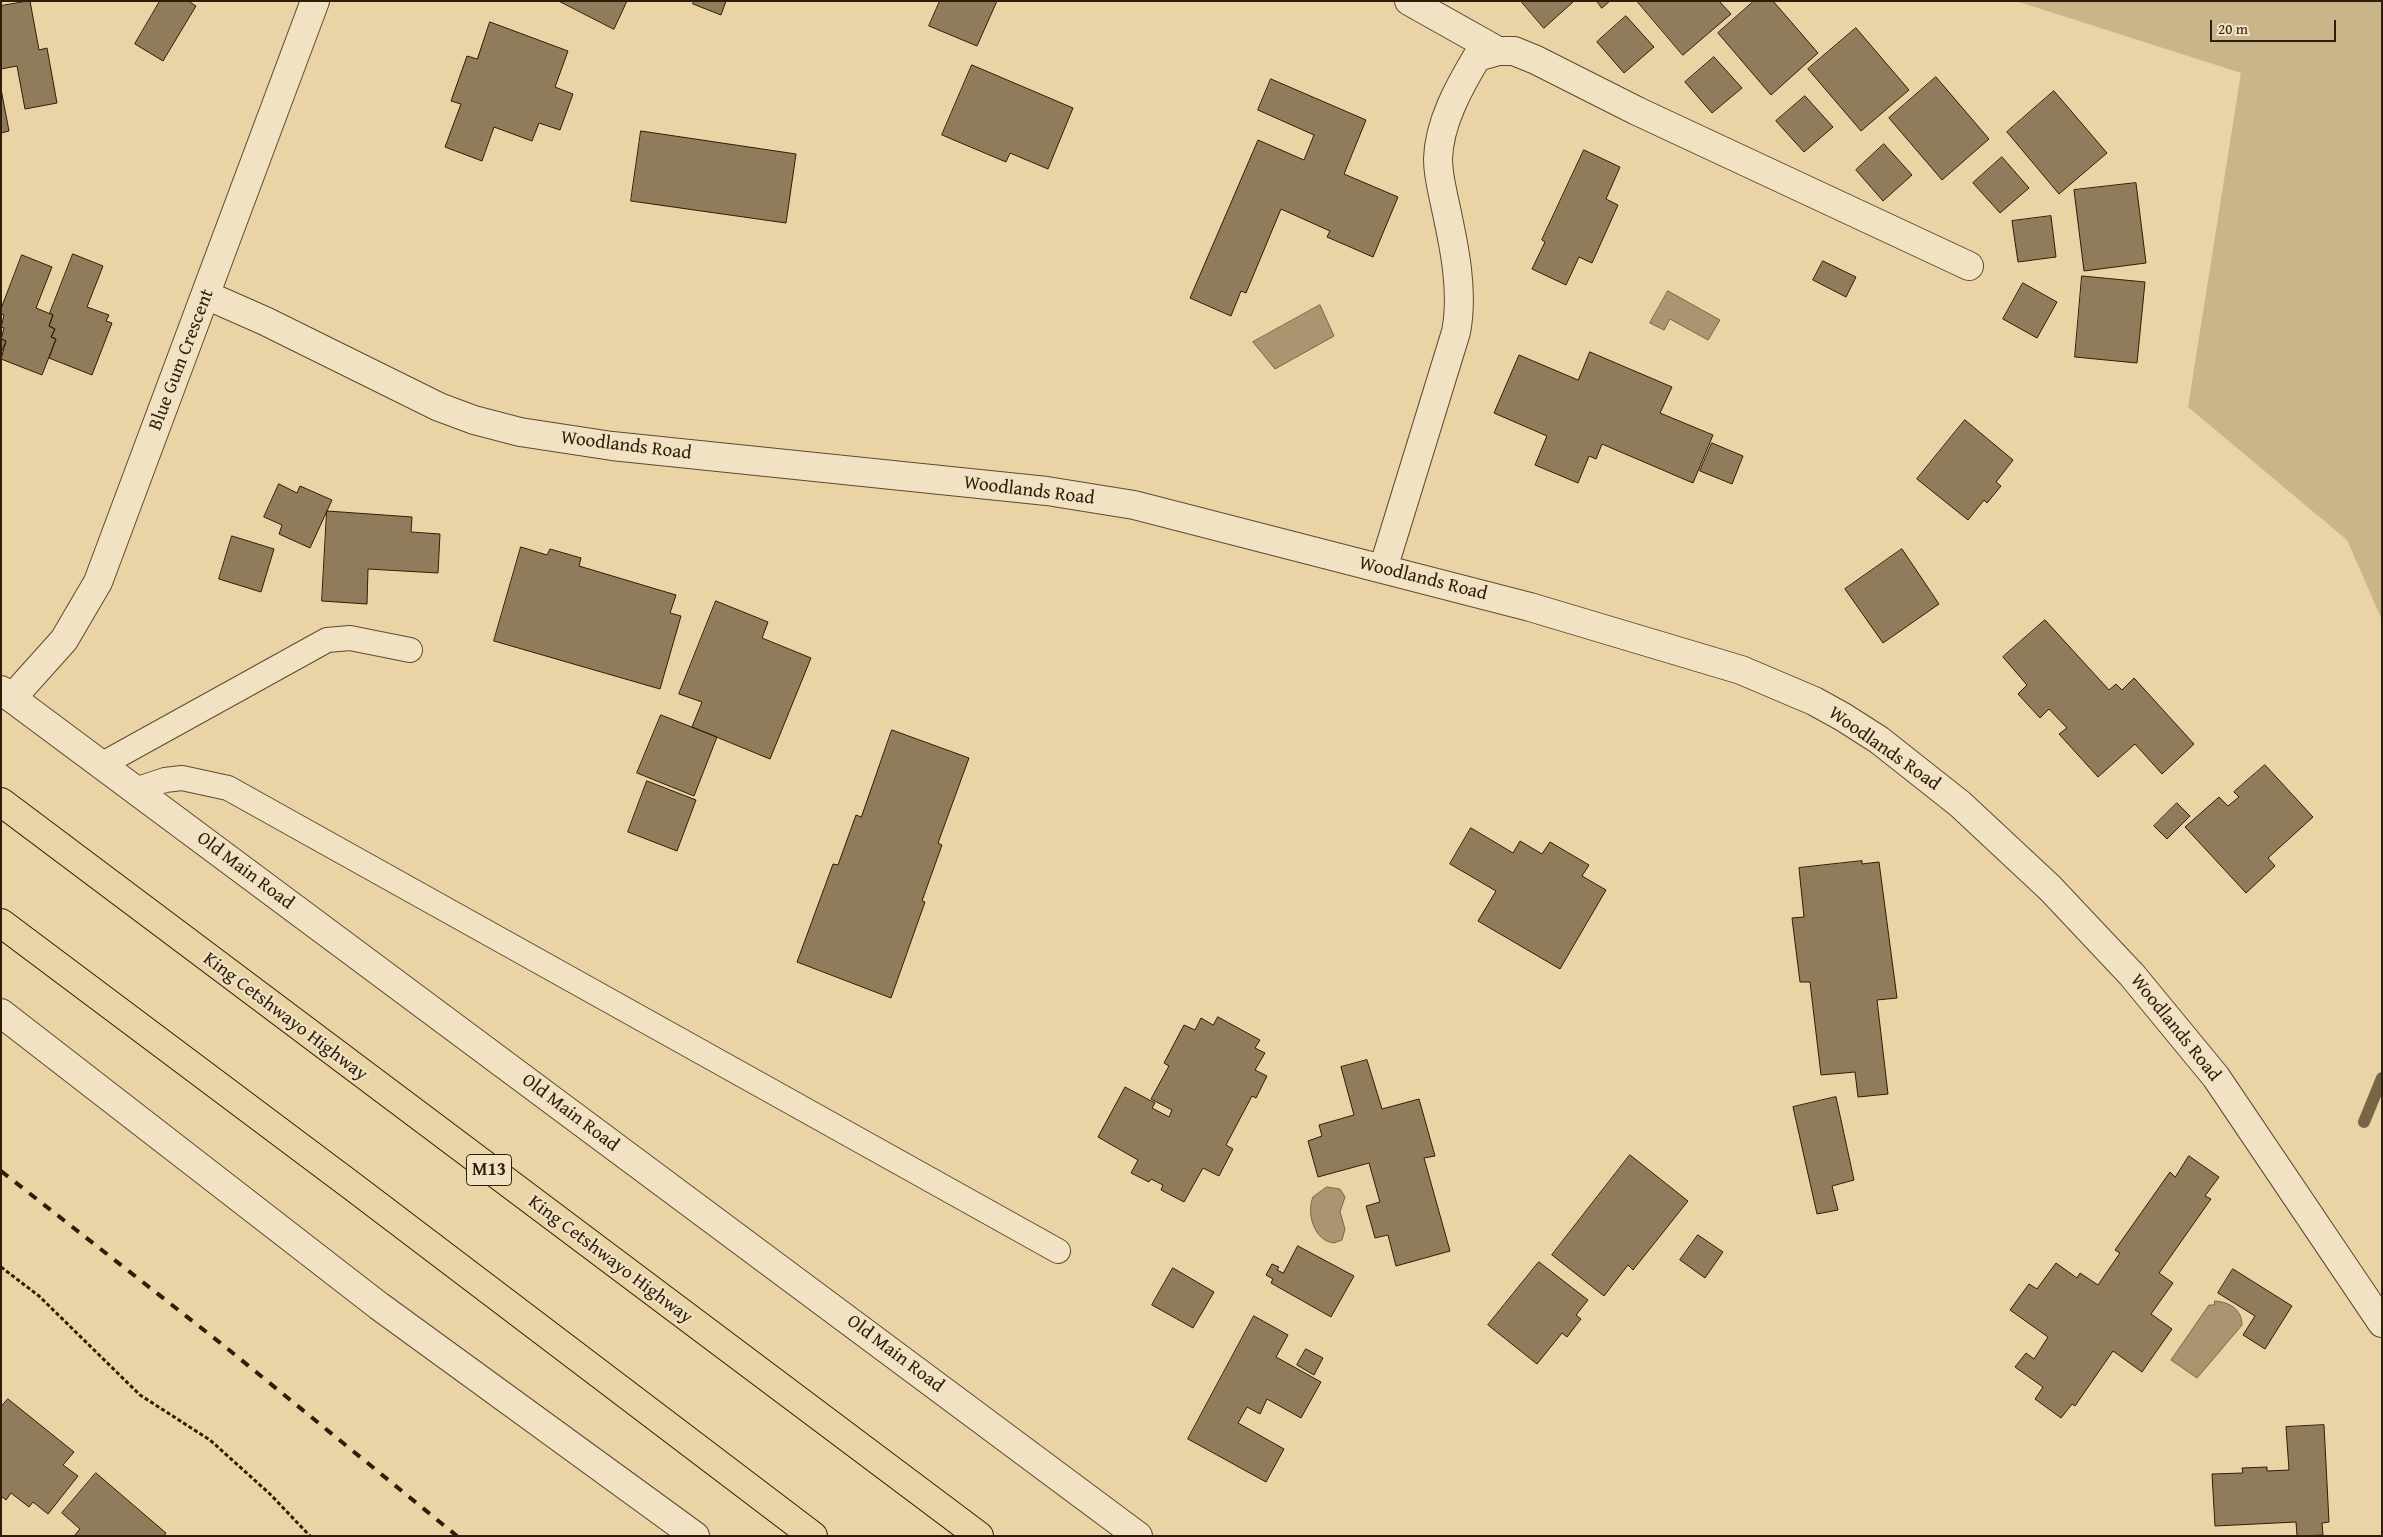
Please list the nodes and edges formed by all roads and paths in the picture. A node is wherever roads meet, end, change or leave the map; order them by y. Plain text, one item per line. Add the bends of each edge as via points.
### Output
1 (315, 1) edge
2 (1409, 1) edge
3 (1498, 51) junction
4 (1969, 266) dead end
5 (206, 295) junction
6 (1383, 569) junction
7 (410, 650) dead end
8 (7, 694) edge
9 (102, 765) junction
10 (135, 790) junction
11 (1, 802) edge
12 (1, 923) edge
13 (1, 1013) edge
14 (1058, 1251) dead end
15 (1, 1267) edge
16 (2382, 1323) edge
17 (310, 1536) edge
18 (695, 1536) edge
19 (813, 1536) edge
20 (979, 1536) edge
21 (1138, 1536) edge

1 - 5 street, Blue Gum Crescent
2 - 3 street
3 - 4 street via 1514,51 1536,60
3 - 6 street via 1477,57 1444,127 1438,173 1452,241 1460,310 1454,340
5 - 6 street, Woodlands Road via 439,407 520,432 612,446 1056,493 1134,506
5 - 8 street, Blue Gum Crescent via 98,582 64,640
6 - 16 street, Woodlands Road via 1530,606 1767,680 1844,717 1921,772 2050,888 2185,1036 2236,1105
7 - 9 lane via 350,638 327,640
8 - 9 street, Old Main Road
9 - 10 street, Old Main Road
10 - 14 lane via 164,780 182,778 228,788
10 - 21 street, Old Main Road
11 - 20 highway, King Cetshwayo Highway / M13
12 - 19 highway
13 - 18 street via 379,1306
15 - 17 path via 39,1296 140,1395 210,1440 270,1494

